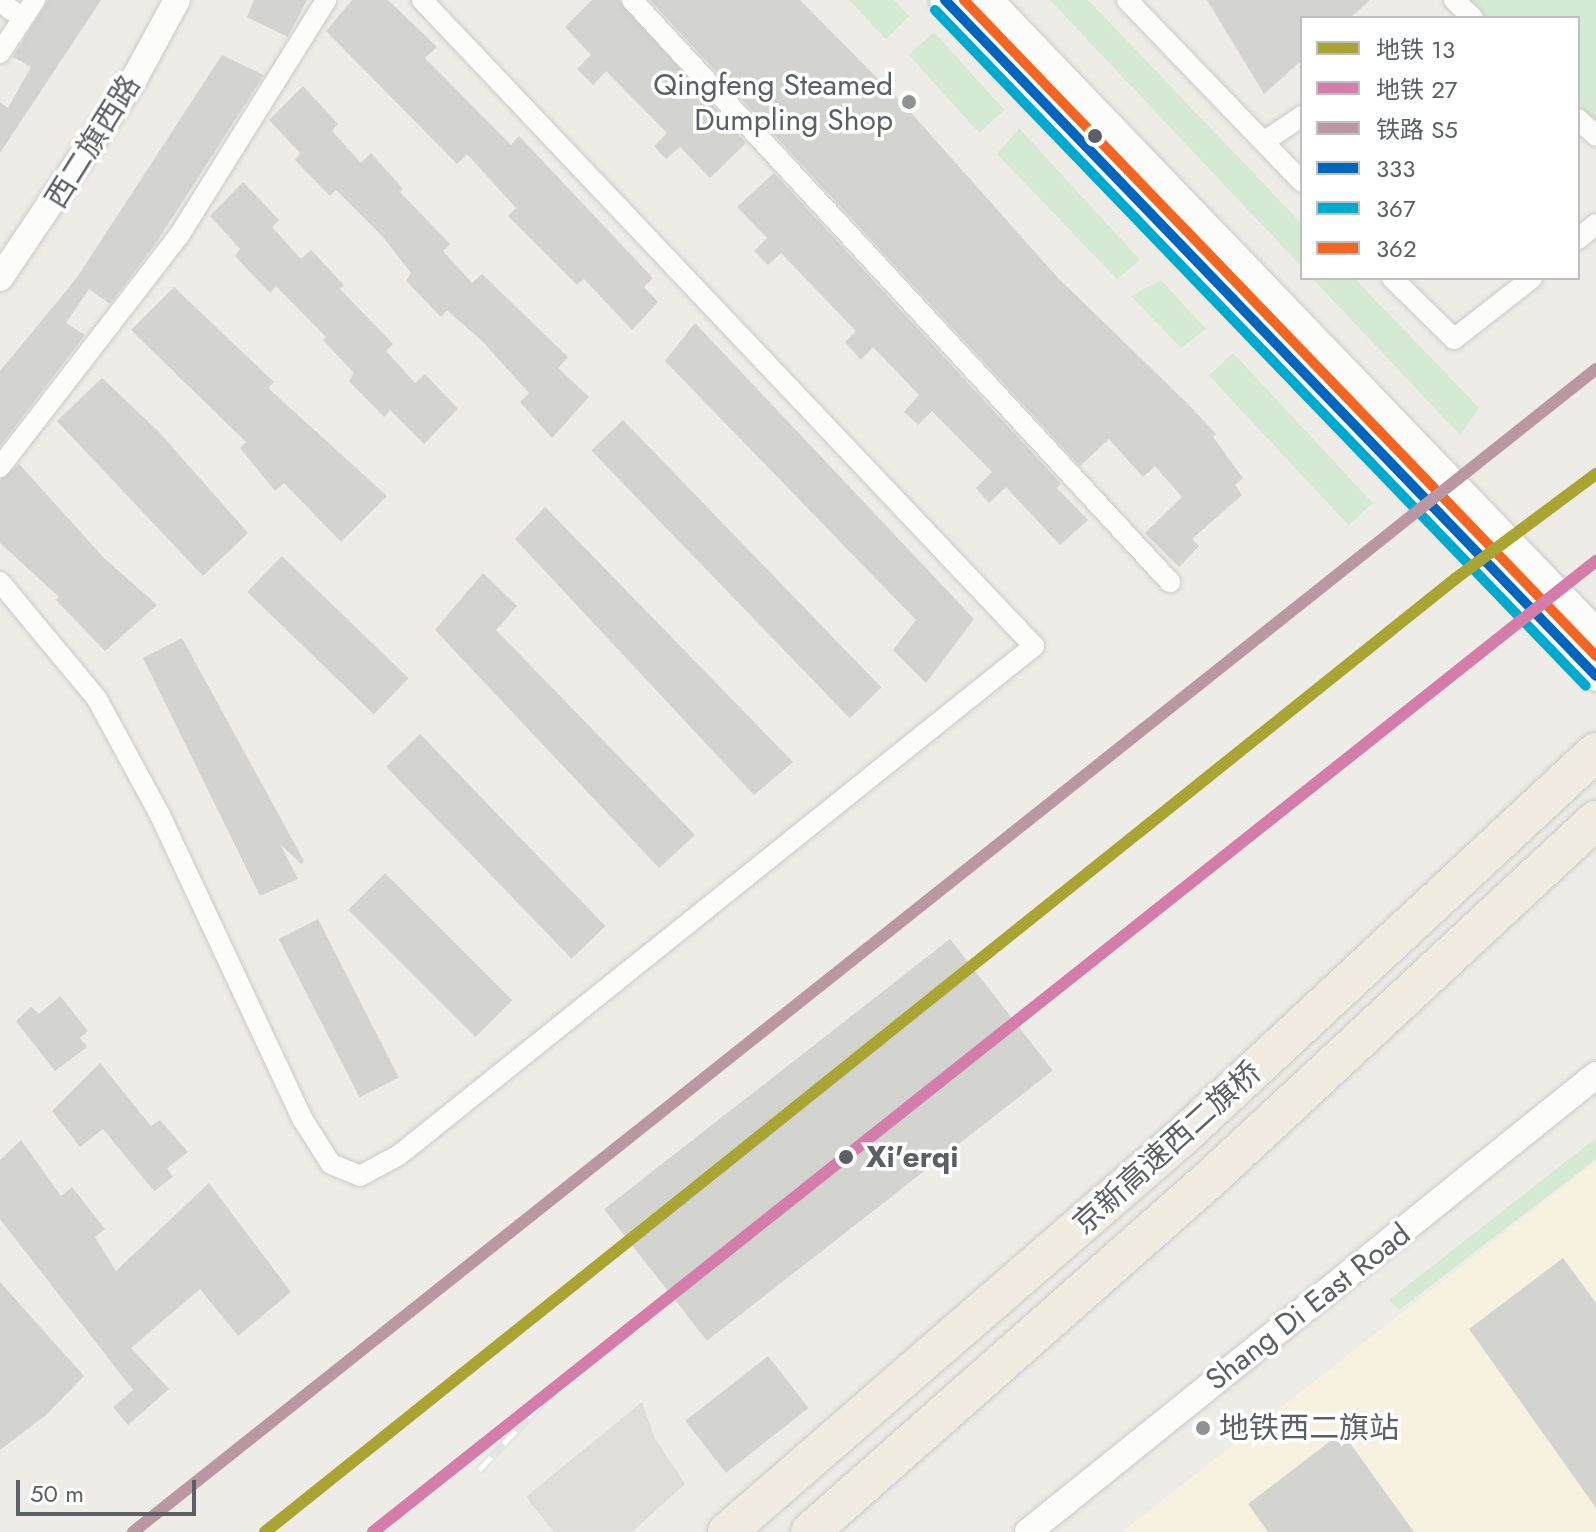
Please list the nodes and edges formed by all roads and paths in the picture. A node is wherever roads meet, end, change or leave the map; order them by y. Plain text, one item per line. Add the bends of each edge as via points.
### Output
1 (35, 0) edge
2 (177, 0) edge
3 (326, 0) edge
4 (422, 0) edge
5 (632, 0) edge
6 (945, 0) edge
7 (987, 0) edge
8 (1127, 0) edge
9 (0, 2) edge
10 (23, 18) junction
11 (0, 53) edge
12 (1300, 117) edge
13 (1580, 121) edge
14 (1596, 136) edge
15 (1265, 141) junction
16 (1300, 180) edge
17 (1596, 224) edge
18 (1580, 237) edge
19 (0, 278) edge
20 (1394, 280) edge
21 (1529, 280) edge
22 (0, 467) edge
23 (0, 582) edge
24 (1170, 582) dead end
25 (1596, 634) edge
26 (1596, 676) edge
27 (1596, 752) edge
28 (1596, 820) edge
29 (1592, 1078) edge
30 (938, 1351) junction
31 (696, 1532) edge
32 (727, 1532) edge
33 (810, 1532) edge
34 (1028, 1532) edge

1 - 10 street
2 - 19 street, 西二旗西路 via 133,81
3 - 22 street via 180,234
4 - 23 street via 1034,646 399,1155 360,1176 331,1164 303,1120 160,815 97,699
5 - 24 street
6 - 26 main road
7 - 25 main road
8 - 15 street
9 - 10 street
10 - 11 street
12 - 15 street
13 - 14 street
15 - 16 street
17 - 18 street
20 - 21 street via 1454,339
27 - 30 highway, 京新高速西二旗桥 via 1183,1136
28 - 33 highway, 京新高速西二旗桥 via 1211,1178
29 - 34 street, Shang Di East Road
30 - 31 highway
30 - 32 highway, 京新高速西二旗桥

